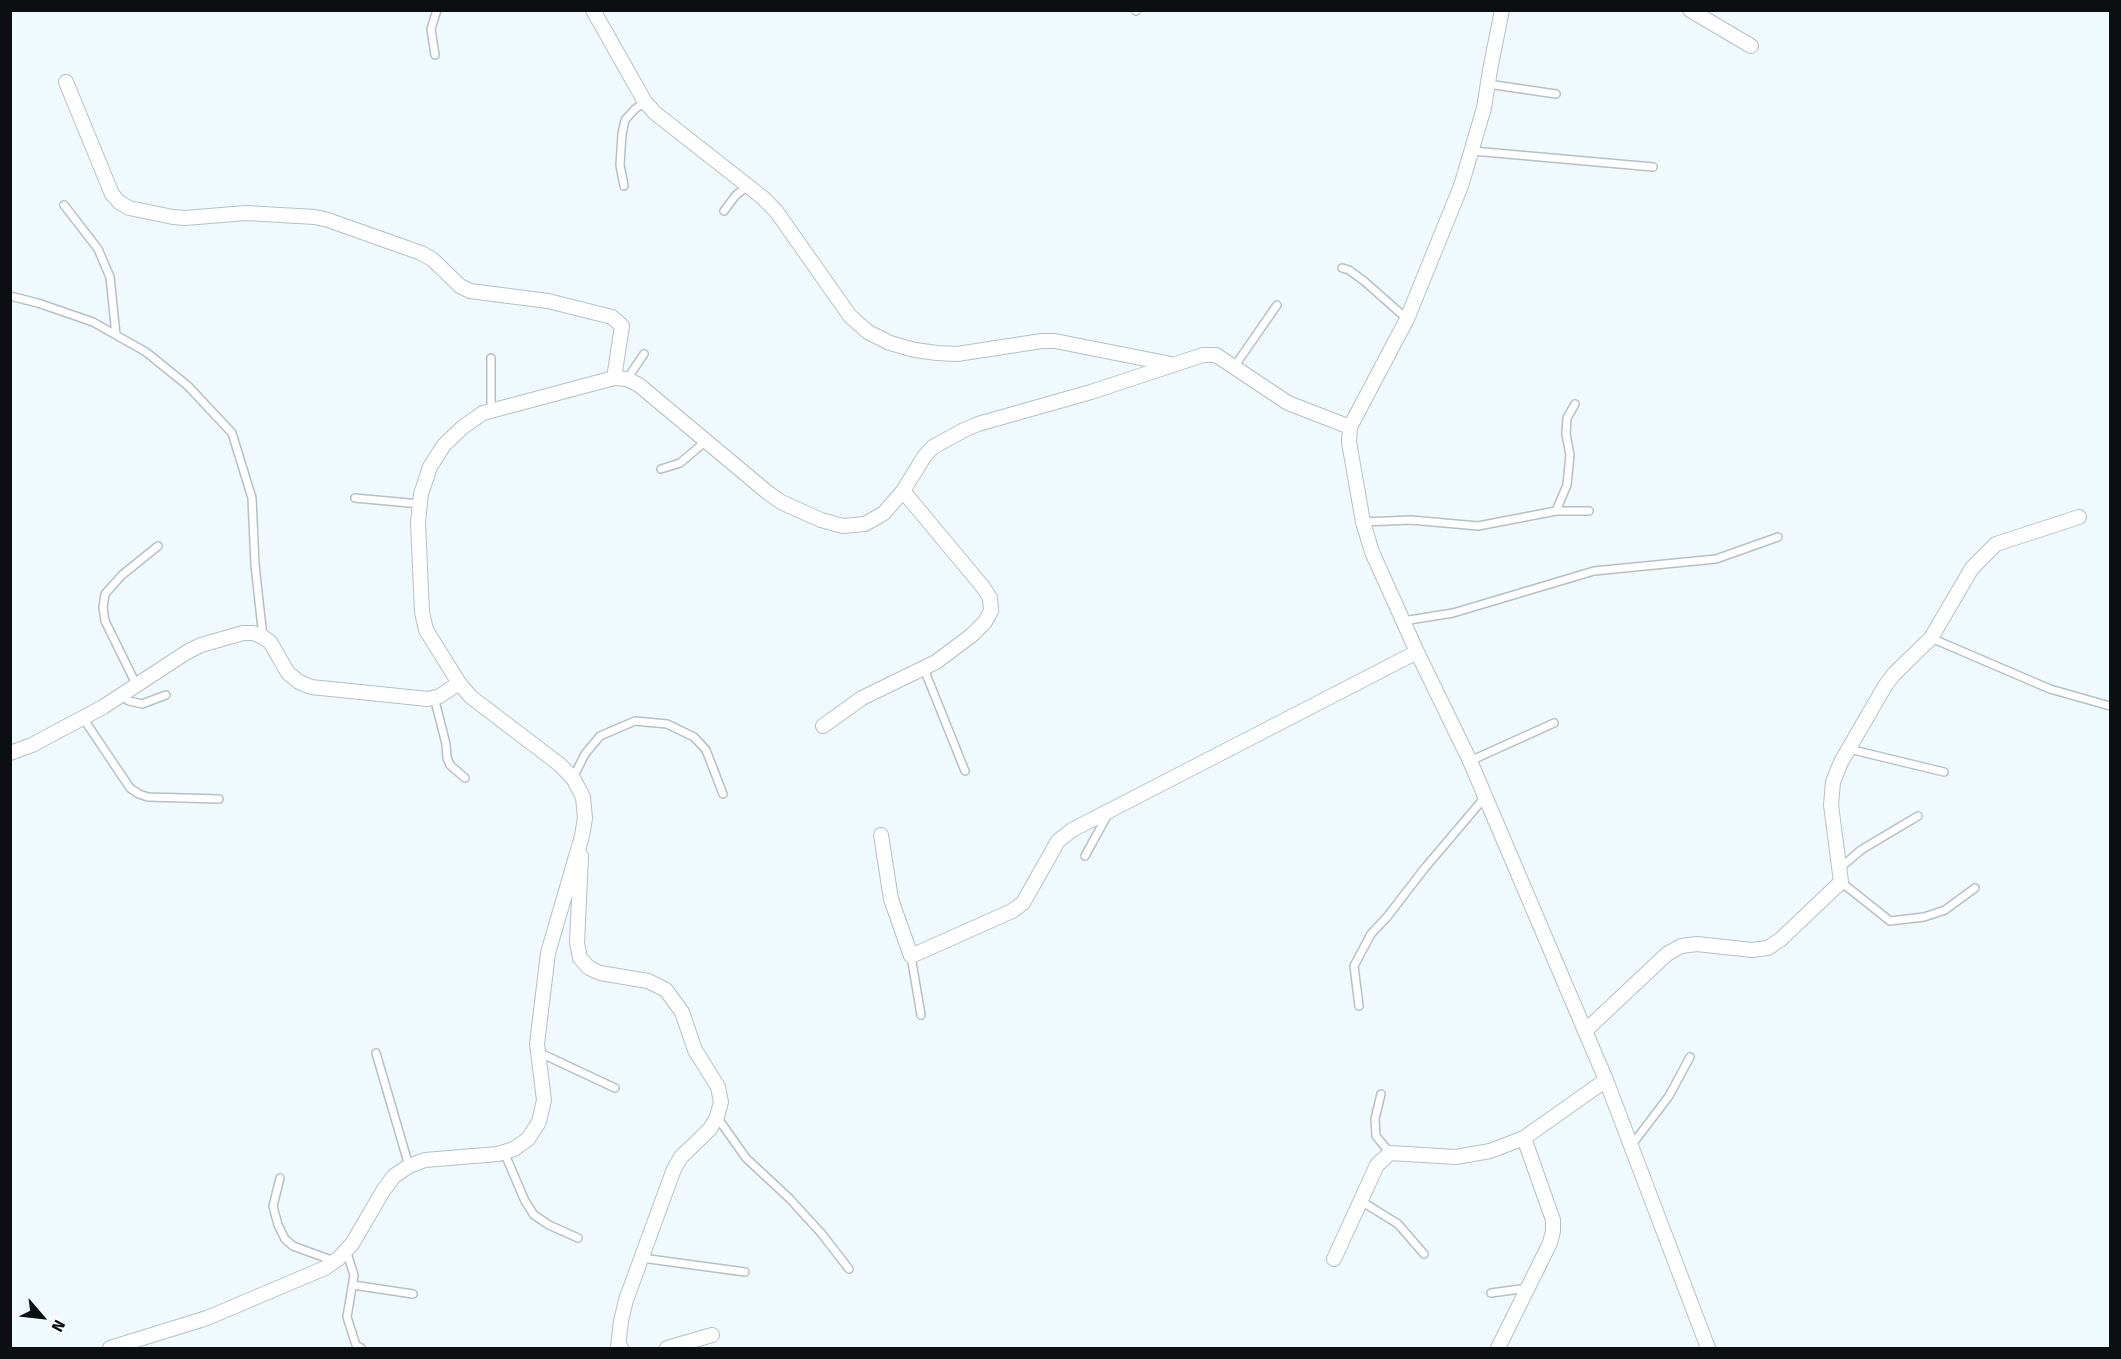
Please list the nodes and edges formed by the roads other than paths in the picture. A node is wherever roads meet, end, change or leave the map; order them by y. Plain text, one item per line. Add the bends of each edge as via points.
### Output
1 (437, 10) edge
2 (593, 10) edge
3 (1503, 10) edge
4 (1690, 10) edge
5 (1751, 46) dead end
6 (435, 56) dead end
7 (66, 82) dead end
8 (1488, 84) junction
9 (1556, 94) dead end
10 (645, 102) junction
11 (1473, 151) junction
12 (1653, 167) dead end
13 (624, 186) dead end
14 (748, 186) junction
15 (64, 205) dead end
16 (724, 211) dead end
17 (1342, 268) dead end
18 (10, 296) edge
19 (1277, 305) dead end
20 (1407, 319) junction
21 (116, 335) junction
22 (644, 354) dead end
23 (491, 358) dead end
24 (1173, 365) junction
25 (1234, 367) junction
26 (621, 378) junction
27 (1575, 404) dead end
28 (492, 411) junction
29 (1350, 427) junction
30 (706, 441) junction
31 (661, 469) dead end
32 (903, 491) junction
33 (355, 498) dead end
34 (420, 504) junction
35 (1589, 511) dead end
36 (1556, 512) junction
37 (2079, 517) dead end
38 (1363, 522) junction
39 (1778, 537) dead end
40 (158, 546) dead end
41 (1403, 621) junction
42 (263, 637) junction
43 (1931, 638) junction
44 (1417, 652) junction
45 (924, 669) junction
46 (459, 683) junction
47 (137, 686) junction
48 (166, 694) dead end
49 (121, 696) junction
50 (434, 697) junction
51 (2110, 706) edge
52 (83, 718) junction
53 (1554, 723) dead end
54 (823, 726) dead end
55 (1849, 749) junction
56 (10, 753) edge
57 (1470, 761) junction
58 (964, 771) dead end
59 (1944, 772) dead end
60 (465, 778) dead end
61 (573, 778) junction
62 (723, 794) dead end
63 (1485, 797) junction
64 (219, 799) dead end
65 (1111, 809) junction
66 (1918, 816) dead end
67 (881, 835) dead end
68 (582, 836) junction
69 (1085, 856) dead end
70 (1840, 875) junction
71 (1975, 888) dead end
72 (911, 956) junction
73 (1359, 1006) dead end
74 (921, 1015) dead end
75 (1585, 1031) junction
76 (538, 1052) junction
77 (376, 1053) dead end
78 (1690, 1057) dead end
79 (1606, 1080) junction
80 (615, 1088) dead end
81 (1381, 1094) dead end
82 (717, 1117) junction
83 (1524, 1138) junction
84 (1631, 1146) junction
85 (504, 1152) junction
86 (1390, 1152) junction
87 (409, 1166) junction
88 (280, 1178) dead end
89 (1361, 1201) junction
90 (578, 1238) dead end
91 (346, 1250) junction
92 (1424, 1254) dead end
93 (642, 1258) junction
94 (1334, 1259) dead end
95 (334, 1261) junction
96 (849, 1269) dead end
97 (745, 1272) dead end
98 (353, 1285) junction
99 (1528, 1288) junction
100 (1491, 1293) dead end
101 (413, 1294) dead end
102 (712, 1335) dead end
103 (110, 1348) edge
104 (361, 1348) edge
105 (621, 1348) edge
106 (667, 1348) edge
107 (1498, 1348) edge
108 (1708, 1348) edge

1 - 6 lane via 431,29
2 - 10 street
3 - 8 street
4 - 5 street
7 - 26 street via 112,194 129,208 184,218 236,213 315,217 422,253 470,291 548,301 612,317 622,326
8 - 9 lane
8 - 11 street
10 - 13 lane via 625,120 620,165
10 - 14 street
11 - 12 lane
11 - 20 street
14 - 16 lane
14 - 24 street via 776,211 850,316 868,332 890,343 957,354 1055,341
15 - 21 lane via 98,249 110,277
17 - 20 lane via 1364,281
18 - 21 lane via 93,322
19 - 25 lane
20 - 29 street
21 - 42 lane via 146,352 188,386 232,433 252,498
22 - 26 lane
23 - 28 lane
24 - 25 street via 1216,355
24 - 32 street via 964,430 933,447
25 - 29 street via 1288,403
26 - 28 street
26 - 30 street via 639,385
27 - 36 lane via 1567,418 1567,485
28 - 34 street via 463,426 444,445 430,467
29 - 38 street via 1349,442
30 - 31 lane via 680,463
30 - 32 street via 781,502 843,526 865,524 884,513
32 - 45 street via 990,598 991,611 985,622
33 - 34 lane
34 - 46 street via 422,612 426,630
35 - 36 lane
36 - 38 lane via 1478,526 1411,520
37 - 43 street via 1996,544 1972,568
38 - 41 street
39 - 41 lane via 1716,559 1594,571 1453,613
40 - 47 lane via 122,575 105,594 103,607 105,621
41 - 44 street
42 - 47 street via 243,633 201,645
42 - 50 street via 288,673 311,687
43 - 51 lane via 2050,689
43 - 55 street via 1885,686
44 - 57 street
44 - 65 street
45 - 54 street via 862,698
45 - 58 lane
46 - 50 street
46 - 61 street via 471,697
47 - 49 street
48 - 49 lane via 142,704
49 - 52 street
50 - 60 lane via 447,758
52 - 56 street
52 - 64 lane via 129,788 139,794
53 - 57 lane
55 - 59 lane
55 - 70 street via 1833,782 1831,805
57 - 63 street
61 - 62 lane via 600,736 635,722 667,724 694,737 706,750
61 - 68 street via 583,797
63 - 73 lane via 1371,934 1354,966
63 - 75 street
65 - 69 lane
65 - 72 street via 1058,841 1023,903
66 - 70 lane via 1861,850
67 - 72 street via 891,899
68 - 76 street via 548,953
68 - 82 street via 577,943 580,958 600,973 648,981 666,990 682,1012 699,1059 718,1087 721,1102
70 - 71 lane via 1890,921 1945,910
70 - 75 street via 1768,948 1681,946 1666,954
72 - 74 lane
75 - 79 street
76 - 80 lane
76 - 85 street via 544,1100 539,1122 528,1139
77 - 87 lane
78 - 84 lane via 1669,1096
79 - 83 street
79 - 84 street
81 - 86 lane via 1375,1119 1376,1136
82 - 93 street via 674,1169
82 - 96 lane via 746,1158 790,1199
83 - 86 street via 1490,1151 1456,1157
83 - 99 street via 1553,1220 1550,1243
84 - 108 street
85 - 87 street via 425,1160
85 - 90 lane via 534,1215
86 - 89 street via 1377,1165
87 - 91 street via 394,1176
88 - 95 lane via 273,1206 285,1239 306,1252
89 - 92 lane via 1398,1224
89 - 94 street
91 - 95 street
91 - 98 lane
93 - 97 lane
93 - 105 street via 621,1321
95 - 103 street via 207,1318
98 - 101 lane
98 - 104 lane via 347,1317 356,1346
99 - 100 lane
99 - 107 street
102 - 106 street

